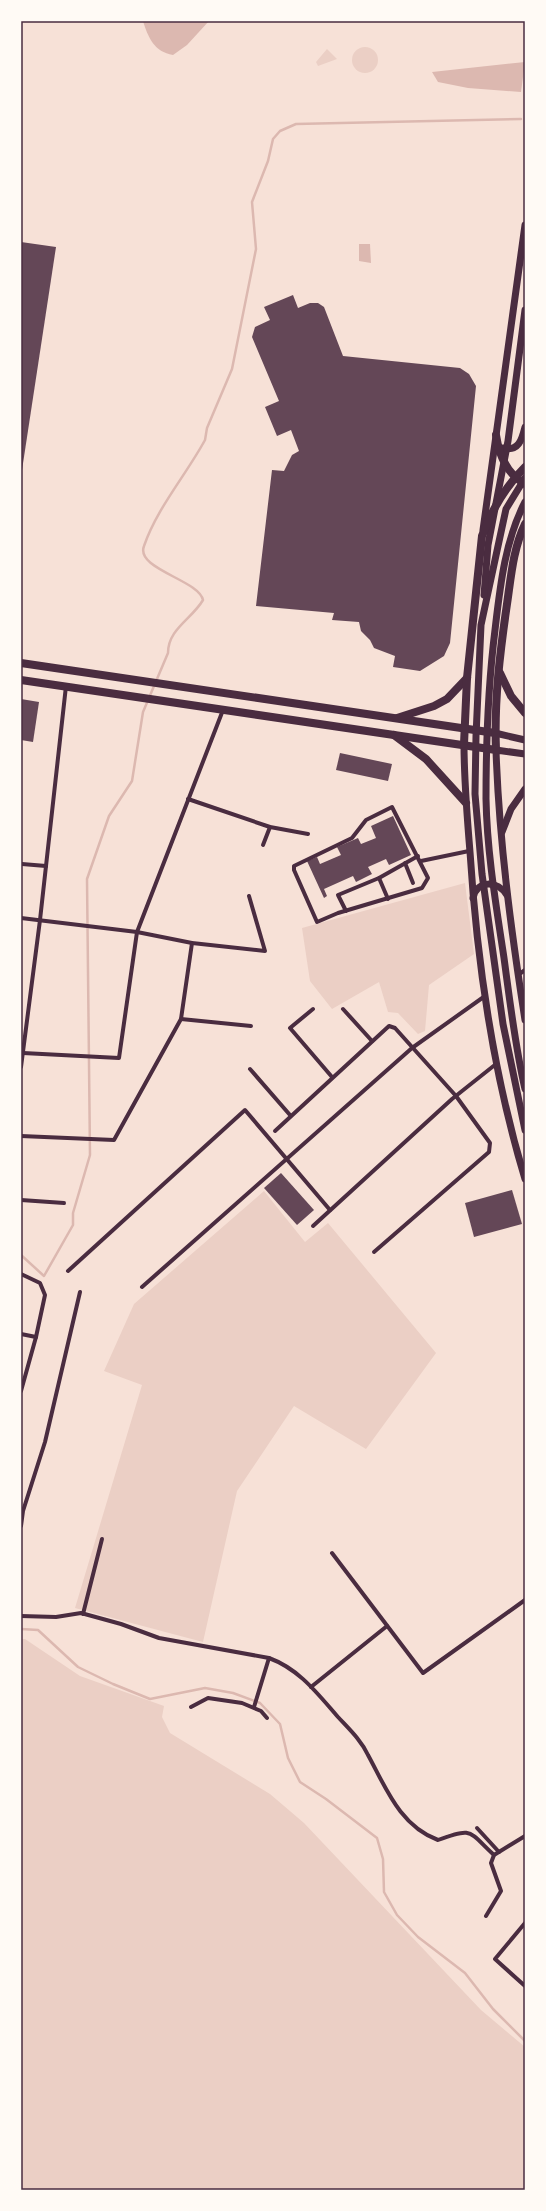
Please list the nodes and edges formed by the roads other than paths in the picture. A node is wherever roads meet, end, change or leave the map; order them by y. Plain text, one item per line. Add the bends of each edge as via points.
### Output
1 (525, 225) edge
2 (525, 310) edge
3 (525, 427) edge
4 (496, 435) junction
5 (497, 444) junction
6 (525, 467) edge
7 (514, 478) junction
8 (525, 478) edge
9 (525, 484) edge
10 (525, 502) edge
11 (525, 524) edge
12 (482, 536) junction
13 (481, 625) junction
14 (21, 663) edge
15 (499, 672) junction
16 (466, 678) junction
17 (21, 680) edge
18 (66, 686) junction
19 (223, 709) junction
20 (525, 713) edge
21 (393, 719) junction
22 (464, 729) junction
23 (495, 733) junction
24 (394, 735) junction
25 (525, 740) edge
26 (464, 744) junction
27 (496, 750) junction
28 (525, 754) edge
29 (525, 789) edge
30 (188, 799) junction
31 (466, 804) junction
32 (270, 827) junction
33 (308, 834) dead end
34 (501, 835) junction
35 (264, 845) dead end
36 (470, 852) junction
37 (419, 859) junction
38 (404, 863) junction
39 (22, 864) edge
40 (46, 866) junction
41 (379, 878) junction
42 (413, 883) dead end
43 (249, 896) dead end
44 (507, 896) junction
45 (388, 899) junction
46 (473, 900) junction
47 (346, 911) junction
48 (21, 918) edge
49 (40, 920) junction
50 (137, 932) junction
51 (192, 943) junction
52 (525, 970) edge
53 (518, 975) junction
54 (485, 996) junction
55 (313, 1009) dead end
56 (343, 1009) dead end
57 (181, 1019) junction
58 (525, 1020) edge
59 (251, 1026) dead end
60 (372, 1041) junction
61 (412, 1048) junction
62 (23, 1053) junction
63 (496, 1064) junction
64 (21, 1067) edge
65 (250, 1069) dead end
66 (332, 1077) junction
67 (525, 1089) edge
68 (456, 1096) junction
69 (290, 1115) junction
70 (275, 1130) dead end
71 (525, 1130) edge
72 (21, 1136) edge
73 (287, 1160) junction
74 (525, 1179) edge
75 (21, 1200) edge
76 (64, 1203) dead end
77 (330, 1210) junction
78 (313, 1226) dead end
79 (374, 1252) dead end
80 (68, 1271) dead end
81 (21, 1274) edge
82 (142, 1287) dead end
83 (80, 1292) dead end
84 (21, 1334) edge
85 (36, 1337) junction
86 (21, 1391) edge
87 (21, 1526) edge
88 (102, 1539) dead end
89 (332, 1553) dead end
90 (525, 1600) edge
91 (83, 1614) junction
92 (21, 1616) edge
93 (387, 1626) junction
94 (269, 1658) junction
95 (311, 1686) junction
96 (191, 1707) dead end
97 (254, 1707) junction
98 (267, 1718) dead end
99 (477, 1828) dead end
100 (525, 1836) edge
101 (499, 1852) junction
102 (494, 1855) junction
103 (486, 1916) dead end
104 (525, 1923) edge
105 (525, 1986) edge

1 - 4 main road
2 - 13 main road via 508,441 488,545
3 - 5 main road via 516,446 507,448
4 - 5 main road
4 - 12 main road
5 - 7 main road
6 - 7 main road
7 - 9 main road
7 - 12 main road via 490,515
8 - 13 main road via 506,509
10 - 67 main road via 508,548 498,605 488,715 486,800 492,877 512,1021
11 - 15 main road via 513,559
12 - 16 main road
13 - 71 main road via 475,794 482,874 503,1024
14 - 21 main road
15 - 20 main road via 511,696
15 - 23 main road
16 - 21 main road via 447,699 434,706
16 - 22 main road
17 - 18 main road
18 - 19 main road
18 - 40 street
19 - 24 main road
19 - 30 street
21 - 22 main road
22 - 23 main road
22 - 26 main road
23 - 25 main road
23 - 27 main road
24 - 26 main road
24 - 31 main road via 426,759
26 - 27 main road
26 - 31 main road
27 - 28 main road
27 - 34 main road
29 - 34 main road via 511,809
30 - 32 street
30 - 50 street
31 - 36 main road
32 - 33 street
32 - 35 street
34 - 44 main road
36 - 37 street
36 - 46 main road
37 - 38 street
37 - 45 street via 428,878 426,883 422,888
37 - 47 street via 392,807 366,820 352,838 294,866 317,922
38 - 41 street
38 - 42 street
39 - 40 street
40 - 49 street
41 - 45 street
41 - 47 street via 338,896
43 - 51 street via 265,952
44 - 46 main road via 498,886 488,884 477,889
44 - 53 main road
45 - 47 street
46 - 54 main road
48 - 49 street
49 - 50 street
49 - 62 street
50 - 51 street
50 - 62 street via 120,1058
51 - 57 street
52 - 53 street
53 - 58 main road
54 - 61 street
54 - 63 main road
55 - 66 street via 290,1028
56 - 60 street
57 - 59 street
57 - 72 street via 114,1140
60 - 61 street via 390,1026
60 - 66 street
61 - 68 street
61 - 73 street
62 - 64 street
63 - 68 street
63 - 74 main road
65 - 69 street
66 - 69 street
68 - 77 street
68 - 79 street via 490,1143 488,1152
69 - 70 street
73 - 77 street
73 - 80 street via 245,1110
73 - 82 street
75 - 76 street
77 - 78 street
81 - 85 street via 40,1283 45,1295
83 - 87 street via 47,1435
84 - 85 street
85 - 86 street
88 - 91 street
89 - 93 street
90 - 93 street via 423,1674
91 - 92 street via 56,1617
91 - 94 street via 159,1638
93 - 95 street
94 - 95 street via 296,1672
94 - 97 street
95 - 102 street via 360,1741 391,1800 422,1834 438,1840 461,1831 469,1832
96 - 97 street via 208,1698
97 - 98 street via 262,1711
99 - 101 street
100 - 101 street
101 - 102 street
102 - 103 street via 491,1863 501,1891
104 - 105 street via 495,1959

